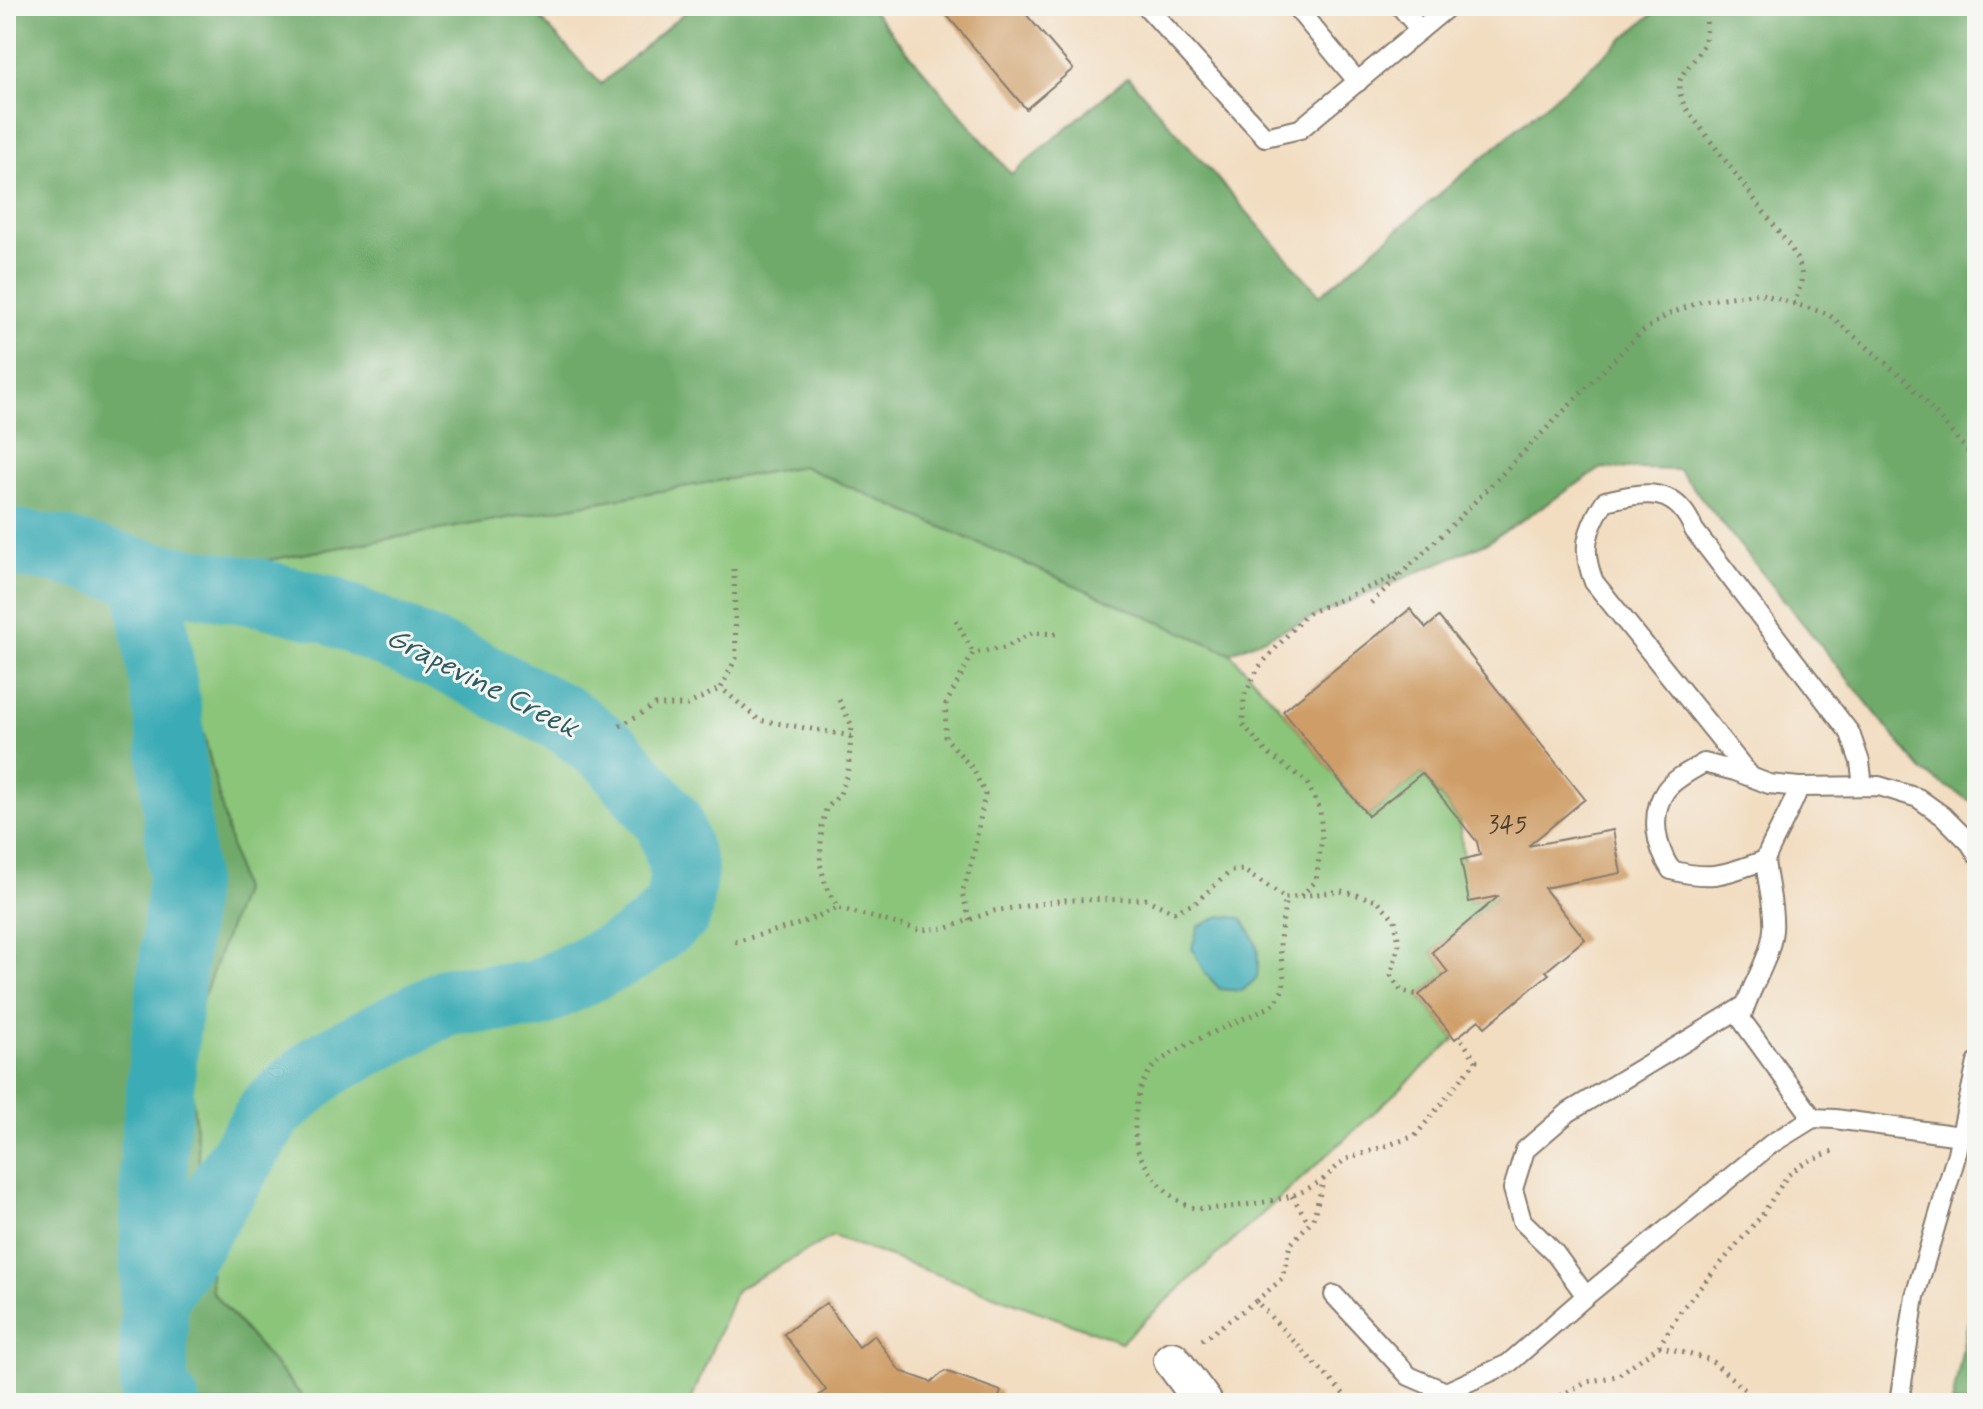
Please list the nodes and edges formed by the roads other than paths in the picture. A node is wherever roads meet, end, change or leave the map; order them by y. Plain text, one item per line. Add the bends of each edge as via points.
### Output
1 (1146, 6) edge
2 (1295, 6) edge
3 (1400, 6) edge
4 (1449, 6) edge
5 (1420, 30) junction
6 (1358, 82) junction
7 (1751, 777) junction
8 (1863, 786) junction
9 (1799, 787) junction
10 (1977, 854) edge
11 (1765, 860) junction
12 (1744, 1006) junction
13 (1977, 1063) edge
14 (1813, 1118) junction
15 (1961, 1136) junction
16 (1334, 1295) dead end
17 (1586, 1296) junction
18 (1172, 1360) road end
19 (1204, 1403) edge
20 (1899, 1403) edge

1 - 6 lane via 1265,137 1300,129
2 - 6 lane
3 - 5 lane
4 - 5 lane
5 - 6 lane
7 - 8 lane via 1594,582 1586,560 1587,541 1605,501 1662,495 1687,512 1694,530 1850,733
7 - 9 lane
7 - 11 lane via 1704,763 1666,790 1655,822 1661,854 1671,870 1717,877
8 - 9 lane
8 - 10 lane via 1918,798 1943,816
9 - 11 lane
11 - 12 lane via 1773,929
12 - 14 lane via 1741,1019
12 - 17 lane via 1569,1112 1525,1150 1513,1189 1522,1221 1554,1252
13 - 15 lane
14 - 15 lane
14 - 17 lane via 1771,1144
15 - 20 lane via 1915,1296
16 - 17 lane via 1409,1376 1446,1392 1508,1364
18 - 19 street

